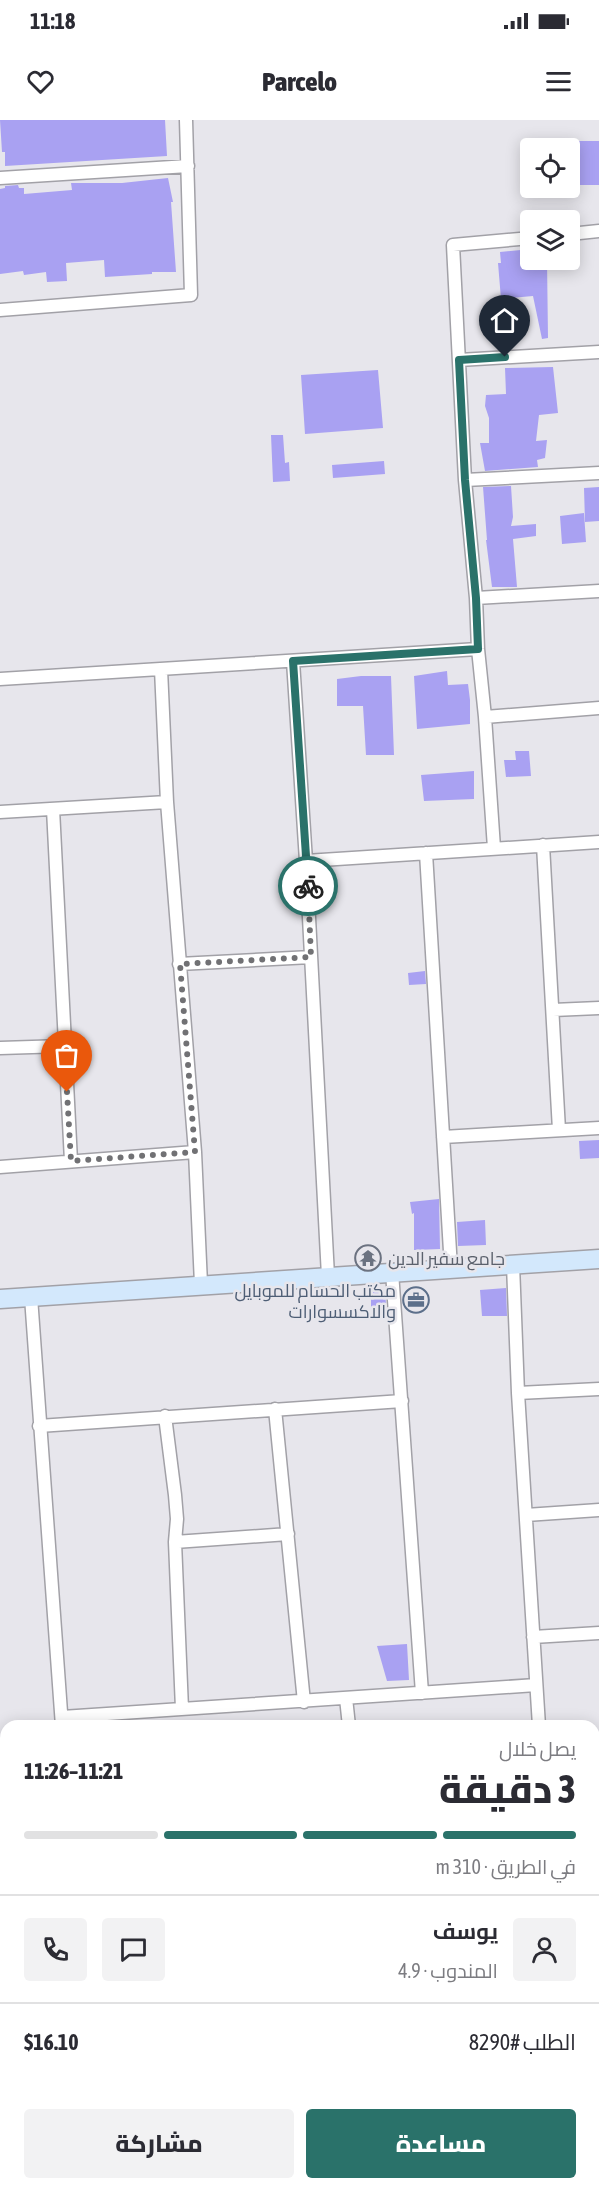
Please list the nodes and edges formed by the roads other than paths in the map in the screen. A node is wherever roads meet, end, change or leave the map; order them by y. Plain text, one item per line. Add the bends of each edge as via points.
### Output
1 (186, 120) edge
2 (188, 166) junction
3 (0, 178) edge
4 (599, 231) edge
5 (580, 233) edge
6 (520, 239) edge
7 (0, 310) edge
8 (599, 352) edge
9 (459, 360) junction
10 (599, 473) edge
11 (465, 480) junction
12 (599, 591) edge
13 (476, 598) junction
14 (478, 649) junction
15 (293, 661) junction
16 (161, 669) junction
17 (0, 680) edge
18 (599, 708) edge
19 (485, 717) junction
20 (167, 802) junction
21 (53, 809) junction
22 (0, 812) edge
23 (599, 842) edge
24 (543, 845) junction
25 (494, 848) junction
26 (426, 853) junction
27 (306, 861) junction
28 (311, 957) junction
29 (180, 964) junction
30 (599, 1008) edge
31 (553, 1010) junction
32 (64, 1046) junction
33 (0, 1048) edge
34 (599, 1128) edge
35 (560, 1130) junction
36 (443, 1137) junction
37 (195, 1152) junction
38 (71, 1161) junction
39 (0, 1167) edge
40 (599, 1259) edge
41 (513, 1264) junction
42 (451, 1268) junction
43 (392, 1272) junction
44 (328, 1276) junction
45 (201, 1284) junction
46 (31, 1297) junction
47 (0, 1299) edge
48 (599, 1389) edge
49 (518, 1394) junction
50 (402, 1401) junction
51 (275, 1409) junction
52 (165, 1416) junction
53 (39, 1426) junction
54 (599, 1510) edge
55 (526, 1515) junction
56 (288, 1534) junction
57 (175, 1542) junction
58 (599, 1633) edge
59 (533, 1637) junction
60 (536, 1685) junction
61 (422, 1693) junction
62 (346, 1698) junction
63 (304, 1702) junction
64 (182, 1709) junction
65 (62, 1720) edge
66 (80, 1720) edge
67 (348, 1720) edge
68 (539, 1720) edge

1 - 2 street
2 - 3 street
2 - 7 street via 191,296
4 - 5 street
6 - 9 street via 453,245
8 - 9 street
9 - 11 street
10 - 11 street
11 - 13 street
12 - 13 street
13 - 14 street
14 - 15 street
14 - 19 street
15 - 16 street
15 - 27 street
16 - 17 street
16 - 20 street
18 - 19 street
19 - 25 street
20 - 21 street
20 - 29 street
21 - 22 street
21 - 32 street
23 - 24 street
24 - 25 street
24 - 31 street
25 - 26 street
26 - 27 street
26 - 36 street
27 - 28 street
28 - 29 street
28 - 44 street
29 - 37 street
30 - 31 street
31 - 35 street
32 - 33 street
32 - 38 street
34 - 35 street
35 - 36 street
36 - 42 street
37 - 38 street
37 - 45 street
38 - 39 street
40 - 41 street
41 - 42 street
41 - 49 street
42 - 43 street
43 - 44 street
43 - 50 street
44 - 45 street
45 - 46 street
46 - 47 street
46 - 53 street
48 - 49 street
49 - 55 street
50 - 51 street
50 - 61 street
51 - 52 street
51 - 56 street
52 - 53 street
52 - 57 street via 177,1519
53 - 65 street
54 - 55 street
55 - 59 street
56 - 57 street
56 - 63 street
57 - 64 street
58 - 59 street
59 - 60 street
60 - 61 street
60 - 68 street
61 - 62 street
62 - 63 street
62 - 67 street
63 - 64 street
64 - 66 street

